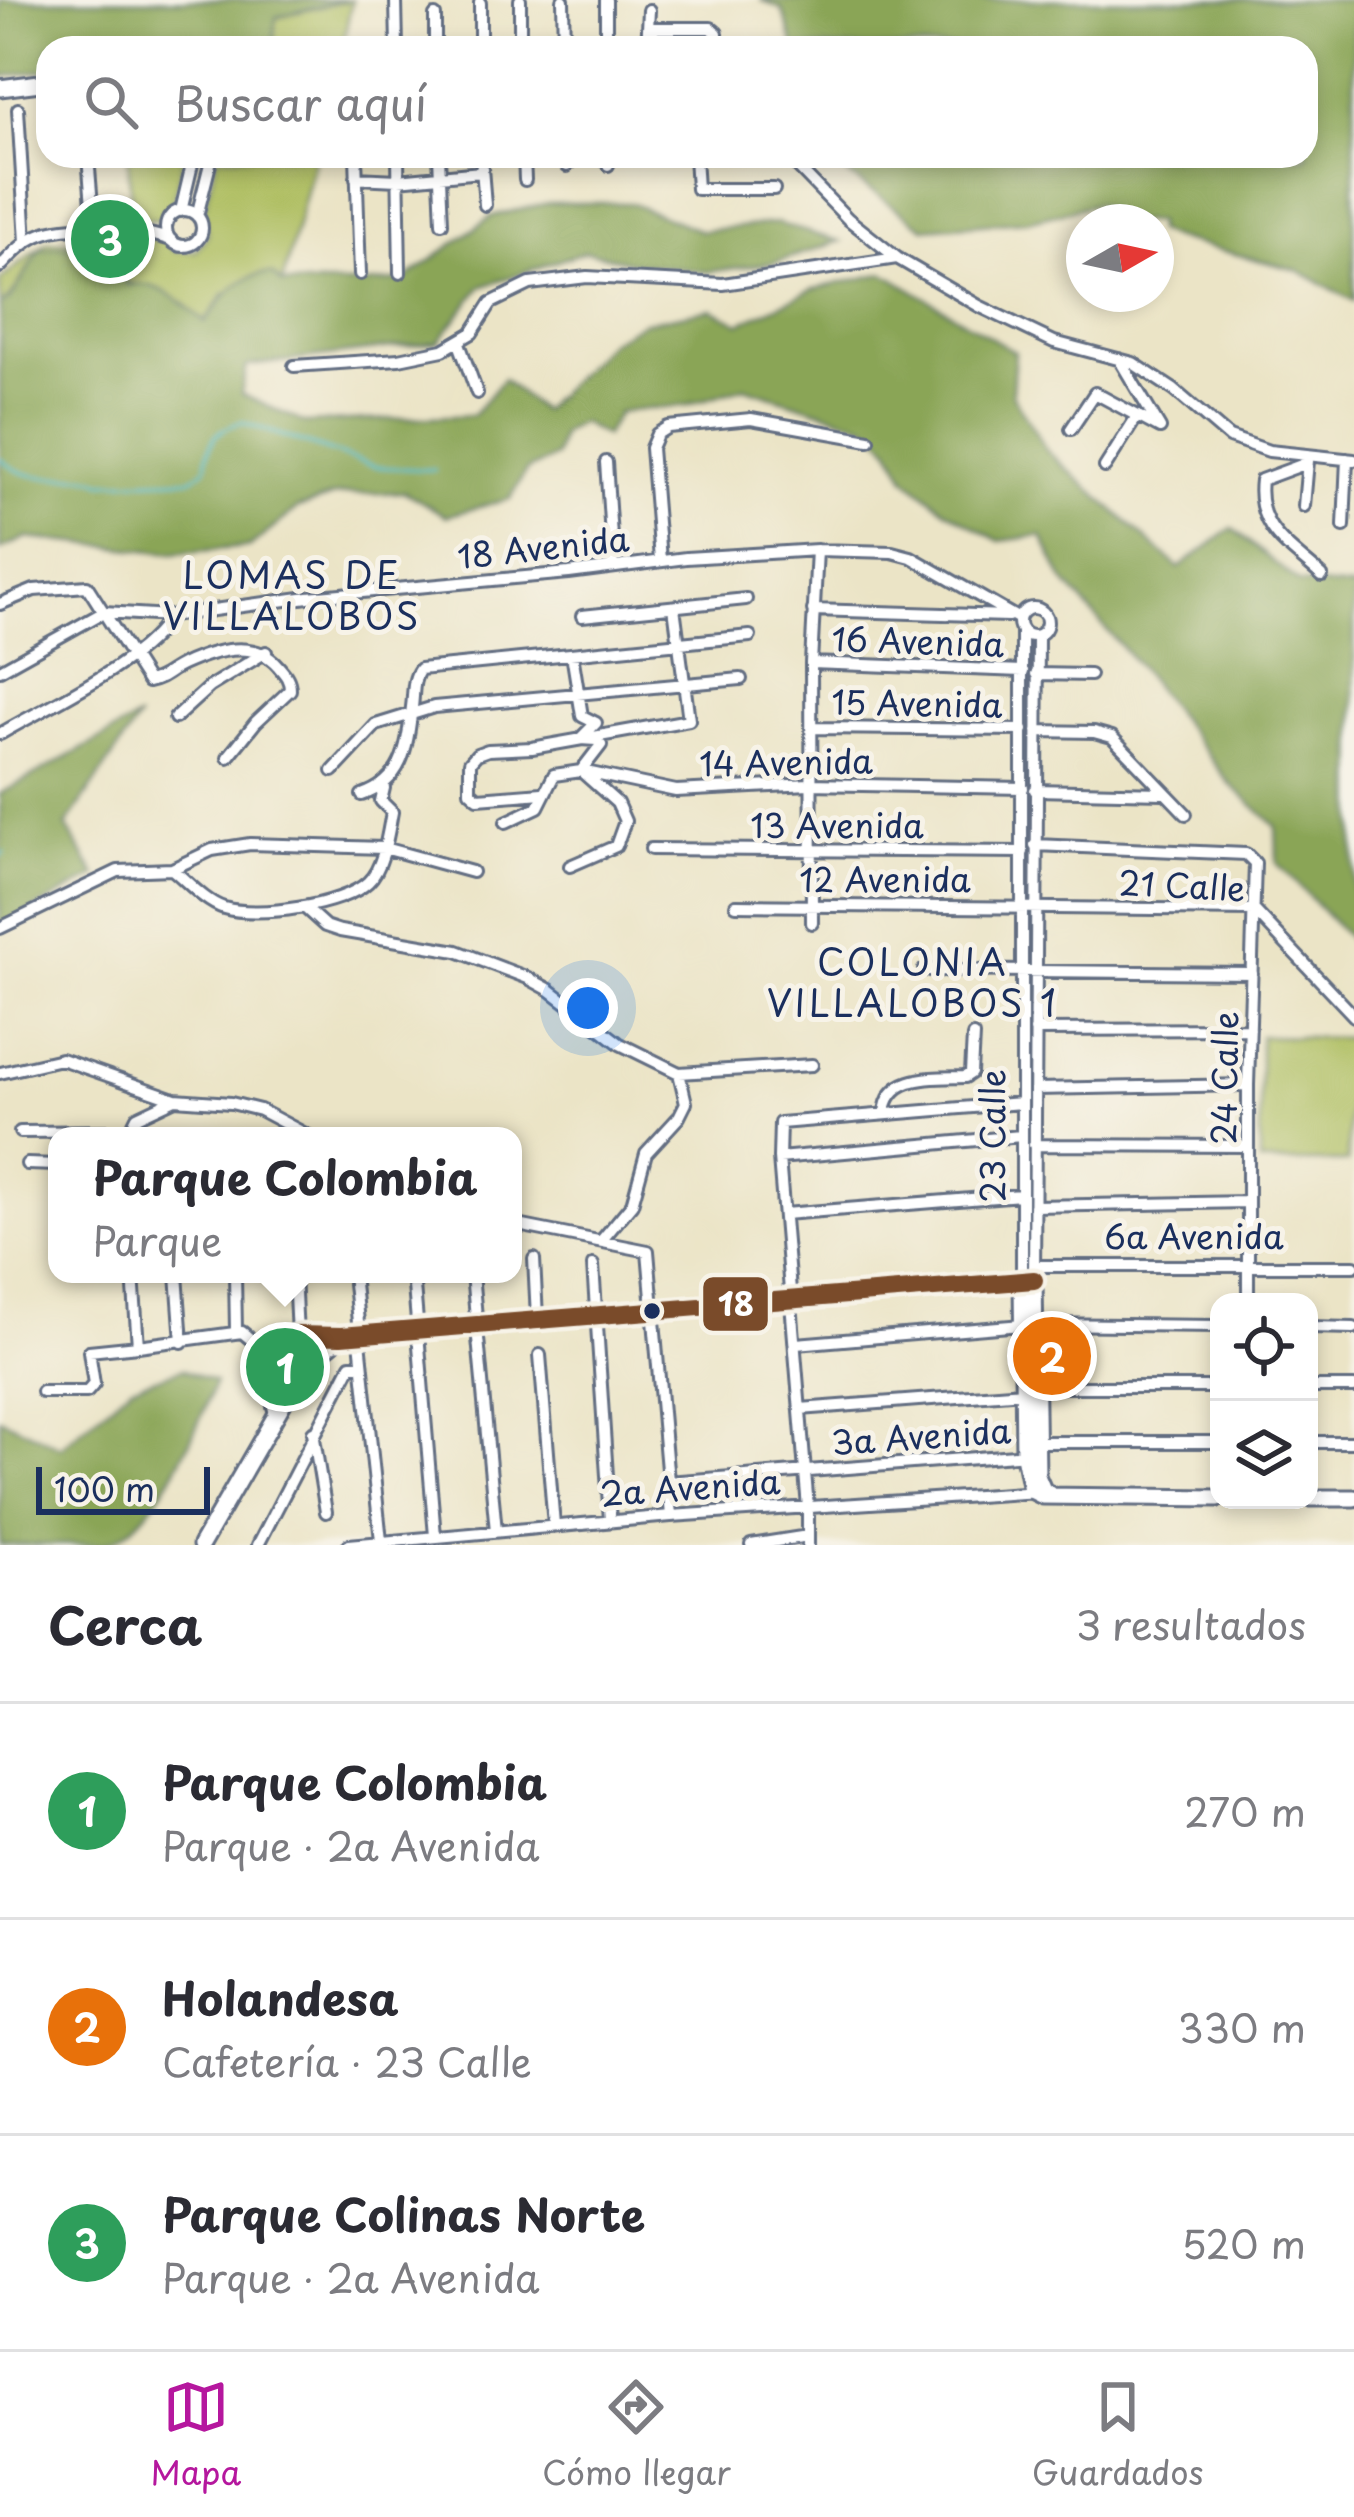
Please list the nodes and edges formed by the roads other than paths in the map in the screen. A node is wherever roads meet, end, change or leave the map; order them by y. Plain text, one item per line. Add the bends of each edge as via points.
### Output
1 (396, 0) edge
2 (520, 0) edge
3 (563, 0) edge
4 (606, 0) edge
5 (480, 4) dead end
6 (649, 10) dead end
7 (435, 16) dead end
8 (648, 28) junction
9 (397, 36) edge
10 (435, 36) edge
11 (480, 36) edge
12 (520, 36) edge
13 (564, 36) edge
14 (606, 36) edge
15 (648, 36) edge
16 (717, 36) edge
17 (36, 84) edge
18 (0, 88) edge
19 (18, 109) dead end
20 (89, 168) edge
21 (190, 168) edge
22 (209, 168) edge
23 (356, 168) edge
24 (398, 168) edge
25 (440, 168) edge
26 (482, 168) edge
27 (524, 168) edge
28 (696, 168) edge
29 (799, 168) edge
30 (482, 172) junction
31 (356, 178) junction
32 (440, 178) junction
33 (398, 180) junction
34 (525, 180) dead end
35 (774, 189) dead end
36 (485, 205) dead end
37 (175, 215) junction
38 (197, 216) junction
39 (442, 223) dead end
40 (94, 230) junction
41 (143, 231) junction
42 (171, 240) junction
43 (26, 242) junction
44 (897, 257) junction
45 (0, 267) edge
46 (400, 273) dead end
47 (360, 274) dead end
48 (458, 343) junction
49 (1118, 357) junction
50 (294, 366) dead end
51 (477, 393) dead end
52 (1136, 418) junction
53 (1071, 429) dead end
54 (869, 440) dead end
55 (1308, 459) junction
56 (1350, 459) edge
57 (606, 461) dead end
58 (1105, 467) dead end
59 (1304, 506) dead end
60 (1344, 526) dead end
61 (817, 550) junction
62 (660, 560) junction
63 (613, 567) junction
64 (1322, 576) dead end
65 (746, 598) dead end
66 (0, 604) edge
67 (674, 607) junction
68 (813, 610) junction
69 (104, 612) junction
70 (170, 616) junction
71 (582, 616) dead end
72 (1018, 622) junction
73 (1038, 634) junction
74 (750, 636) dead end
75 (678, 642) junction
76 (266, 652) junction
77 (572, 654) junction
78 (130, 658) junction
79 (194, 661) junction
80 (811, 663) junction
81 (0, 670) edge
82 (1029, 672) junction
83 (1090, 675) dead end
84 (741, 680) dead end
85 (684, 683) junction
86 (209, 687) junction
87 (578, 693) junction
88 (412, 712) junction
89 (175, 718) dead end
90 (811, 728) junction
91 (1023, 730) junction
92 (1037, 731) junction
93 (0, 734) edge
94 (580, 739) junction
95 (228, 757) dead end
96 (334, 771) dead end
97 (581, 771) junction
98 (809, 784) junction
99 (383, 788) junction
100 (1029, 789) junction
101 (1163, 793) junction
102 (542, 794) junction
103 (362, 795) dead end
104 (1186, 814) dead end
105 (506, 822) dead end
106 (1035, 845) junction
107 (384, 848) junction
108 (651, 849) dead end
109 (811, 850) junction
110 (1023, 852) junction
111 (570, 866) dead end
112 (172, 868) junction
113 (472, 872) dead end
114 (736, 904) dead end
115 (1028, 905) junction
116 (812, 906) junction
117 (305, 908) junction
118 (1254, 910) junction
119 (812, 923) dead end
120 (0, 928) edge
121 (924, 970) dead end
122 (1021, 971) junction
123 (1035, 971) junction
124 (1252, 973) junction
125 (1354, 1016) edge
126 (1250, 1029) junction
127 (1035, 1030) junction
128 (973, 1036) dead end
129 (812, 1065) dead end
130 (0, 1073) edge
131 (679, 1073) junction
132 (1248, 1084) junction
133 (1035, 1089) junction
134 (175, 1099) junction
135 (1021, 1103) junction
136 (885, 1114) junction
137 (132, 1127) edge
138 (292, 1127) edge
139 (20, 1132) dead end
140 (48, 1133) edge
141 (1021, 1136) junction
142 (1034, 1145) junction
143 (1248, 1146) junction
144 (779, 1158) junction
145 (27, 1164) dead end
146 (48, 1165) edge
147 (1022, 1196) junction
148 (1248, 1202) junction
149 (1034, 1206) junction
150 (784, 1214) junction
151 (522, 1226) edge
152 (601, 1241) junction
153 (534, 1259) dead end
154 (593, 1265) dead end
155 (1248, 1265) junction
156 (1354, 1266) edge
157 (1030, 1276) junction
158 (134, 1283) edge
159 (178, 1283) edge
160 (235, 1283) edge
161 (294, 1283) edge
162 (354, 1283) edge
163 (414, 1283) edge
164 (473, 1283) edge
165 (1248, 1293) edge
166 (792, 1298) junction
167 (655, 1309) junction
168 (595, 1313) junction
169 (537, 1318) junction
170 (476, 1323) junction
171 (1029, 1325) junction
172 (1210, 1326) edge
173 (420, 1327) junction
174 (1318, 1327) edge
175 (1354, 1328) edge
176 (236, 1330) junction
177 (359, 1333) junction
178 (297, 1335) junction
179 (341, 1336) junction
180 (182, 1342) junction
181 (255, 1343) junction
182 (796, 1344) junction
183 (138, 1346) junction
184 (540, 1354) dead end
185 (361, 1365) junction
186 (1210, 1387) edge
187 (1318, 1387) edge
188 (1354, 1387) edge
189 (1030, 1389) junction
190 (42, 1392) dead end
191 (800, 1409) junction
192 (275, 1418) junction
193 (314, 1432) junction
194 (1210, 1442) edge
195 (1318, 1442) edge
196 (1354, 1442) edge
197 (1030, 1448) junction
198 (805, 1470) junction
199 (667, 1482) junction
200 (1043, 1494) junction
201 (1210, 1498) edge
202 (1318, 1498) edge
203 (1354, 1498) edge
204 (808, 1508) junction
205 (326, 1512) dead end
206 (670, 1516) junction
207 (610, 1521) junction
208 (554, 1526) junction
209 (496, 1531) junction
210 (436, 1536) junction
211 (381, 1540) junction
212 (808, 1540) edge
213 (201, 1545) edge
214 (258, 1545) edge
215 (349, 1545) edge
216 (751, 1545) edge

1 - 9 street
2 - 12 street
3 - 13 street
4 - 14 street
5 - 11 street
6 - 8 street
7 - 10 street
8 - 15 street
8 - 16 street via 711,28
17 - 18 main road
19 - 43 street
20 - 40 street
21 - 37 street
22 - 38 street
23 - 31 street
24 - 33 street
25 - 32 street
26 - 30 street
27 - 34 street
28 - 35 street via 697,189
29 - 44 street
30 - 32 street
30 - 36 street
31 - 33 street
31 - 47 street
32 - 33 street
32 - 39 street
33 - 46 street
37 - 38 street
37 - 41 street
37 - 42 street
38 - 42 street via 197,241
40 - 41 street
40 - 43 street
41 - 42 street
43 - 45 street
44 - 48 street via 723,284 604,277 530,284 491,303
44 - 49 street via 1034,334
48 - 50 street via 399,359
48 - 51 street
49 - 52 street via 1160,428
49 - 55 street via 1229,437
52 - 53 street via 1095,393
52 - 58 street
54 - 62 street via 752,419 668,427 651,448
55 - 56 street
55 - 59 street
55 - 64 street via 1261,481 1259,508
56 - 60 street
57 - 63 street
61 - 62 street, 18 Avenida
61 - 68 street
61 - 72 street, 18 Avenida via 911,557
62 - 63 street, 18 Avenida
63 - 70 street, 18 Avenida
65 - 67 street
66 - 69 street via 80,584
67 - 71 street
67 - 75 street
68 - 72 street
68 - 80 street
69 - 70 street, 18 Avenida
69 - 78 street
69 - 81 street
70 - 78 street
72 - 73 street
72 - 73 street via 1028,608 1042,611 1046,626
72 - 82 street, 23 Calle
73 - 82 street, 23 Calle
74 - 75 street
75 - 77 street
75 - 85 street
76 - 79 street via 247,647
76 - 86 street
76 - 95 street via 290,690
77 - 87 street
77 - 88 street via 420,669
78 - 79 street via 148,682
78 - 93 street
79 - 86 street
80 - 82 street, 16 Avenida
80 - 90 street
82 - 83 street, 16 Avenida
82 - 91 street, 23 Calle
82 - 92 street, 23 Calle
84 - 85 street
85 - 87 street
85 - 94 street via 691,715 685,723
86 - 89 street
87 - 88 street
87 - 94 street via 582,716 596,723
88 - 96 street via 376,725
88 - 99 street via 397,770
90 - 91 street, 15 Avenida
90 - 98 street
91 - 100 street, 23 Calle
92 - 100 street, 23 Calle
92 - 101 street, 15 Avenida via 1105,734
94 - 97 street via 602,746
94 - 102 street via 488,750 470,762 470,791 478,798
97 - 98 street, 14 Avenida via 676,791
97 - 102 street, 14 Avenida via 554,775
97 - 111 street via 617,803 624,830 616,846
98 - 100 street, 14 Avenida
98 - 109 street
99 - 103 street
99 - 107 street via 381,801 392,812
100 - 101 street, 14 Avenida
100 - 106 street, 23 Calle
100 - 110 street, 23 Calle
101 - 104 street
102 - 105 street via 538,807
106 - 115 street, 23 Calle
106 - 118 street, 24 Calle via 1252,857
107 - 112 street via 250,844
107 - 113 street
107 - 117 street via 371,880
108 - 109 street, 13 Avenida
109 - 110 street, 13 Avenida
109 - 116 street
110 - 115 street, 23 Calle
112 - 117 street via 225,909
112 - 120 street via 118,871
114 - 116 street, 12 Avenida
115 - 116 street, 12 Avenida
115 - 118 street, 21 Calle
115 - 122 street, 23 Calle
115 - 123 street, 23 Calle
116 - 119 street
117 - 131 street via 340,931 457,951 528,978 620,1043
118 - 124 street, 24 Calle
118 - 125 street, 21 Calle
121 - 122 street
122 - 123 street
122 - 135 street, 23 Calle
123 - 124 street
123 - 127 street, 23 Calle
124 - 126 street, 24 Calle
126 - 127 street
126 - 132 street, 24 Calle
127 - 133 street, 23 Calle
128 - 136 street via 971,1073 909,1080 888,1098
129 - 131 street
130 - 134 street via 61,1059
131 - 152 street via 686,1091 680,1117 646,1153 632,1204
132 - 133 street
132 - 143 street, 24 Calle
133 - 142 street, 23 Calle
134 - 137 street
134 - 138 street via 231,1102
135 - 136 street
135 - 141 street, 23 Calle
136 - 144 street via 780,1124
139 - 140 street
141 - 144 street
141 - 147 street, 23 Calle
142 - 143 street
142 - 149 street, 23 Calle
143 - 148 street, 24 Calle
144 - 150 street
145 - 146 street
147 - 150 street
147 - 157 street, 23 Calle
148 - 149 street
148 - 155 street, 24 Calle
149 - 157 street, 23 Calle
150 - 166 street
151 - 152 street
152 - 167 street via 648,1252
153 - 169 street
154 - 168 street
155 - 156 street, 6a Avenida
155 - 157 street, 6a Avenida
155 - 165 street, 24 Calle
157 - 166 main road, 6a Avenida
157 - 171 main road, 23 Calle
158 - 183 street
159 - 180 street
160 - 176 street
161 - 178 street
162 - 177 street
163 - 173 street
164 - 170 street
166 - 167 main road, 6a Avenida
166 - 182 street
167 - 168 main road, 6a Avenida
167 - 199 street
168 - 169 main road, 6a Avenida
168 - 207 street
169 - 170 main road, 6a Avenida
170 - 173 main road, 6a Avenida
170 - 209 street
171 - 172 street
171 - 182 street
171 - 189 main road, 23 Calle
173 - 177 main road, 6a Avenida
173 - 210 street
174 - 175 street
176 - 180 street
176 - 181 street
177 - 179 main road, 6a Avenida
177 - 185 street
178 - 179 street, 6a Avenida
178 - 181 street, 6a Avenida
179 - 192 main road via 304,1367
180 - 183 street
181 - 192 street
182 - 191 street
183 - 190 street via 89,1351 91,1390
184 - 208 street
185 - 193 street via 351,1365
185 - 211 street
186 - 189 street
187 - 188 street
189 - 191 street
189 - 197 main road, 23 Calle
191 - 198 street
192 - 213 main road
193 - 205 street
193 - 214 street
194 - 197 street, 3a Avenida
195 - 196 street
197 - 198 street, 3a Avenida
197 - 200 main road, 23 Calle via 1027,1480
198 - 199 street, 3a Avenida
198 - 204 street
199 - 206 street
200 - 201 main road, 2a Avenida
200 - 204 street, 2a Avenida
202 - 203 main road
204 - 206 street, 2a Avenida
204 - 212 street
206 - 207 street, 2a Avenida
207 - 208 street, 2a Avenida
208 - 209 street, 2a Avenida
209 - 210 street, 2a Avenida
210 - 211 street, 2a Avenida
211 - 215 street, 2a Avenida
212 - 216 street

